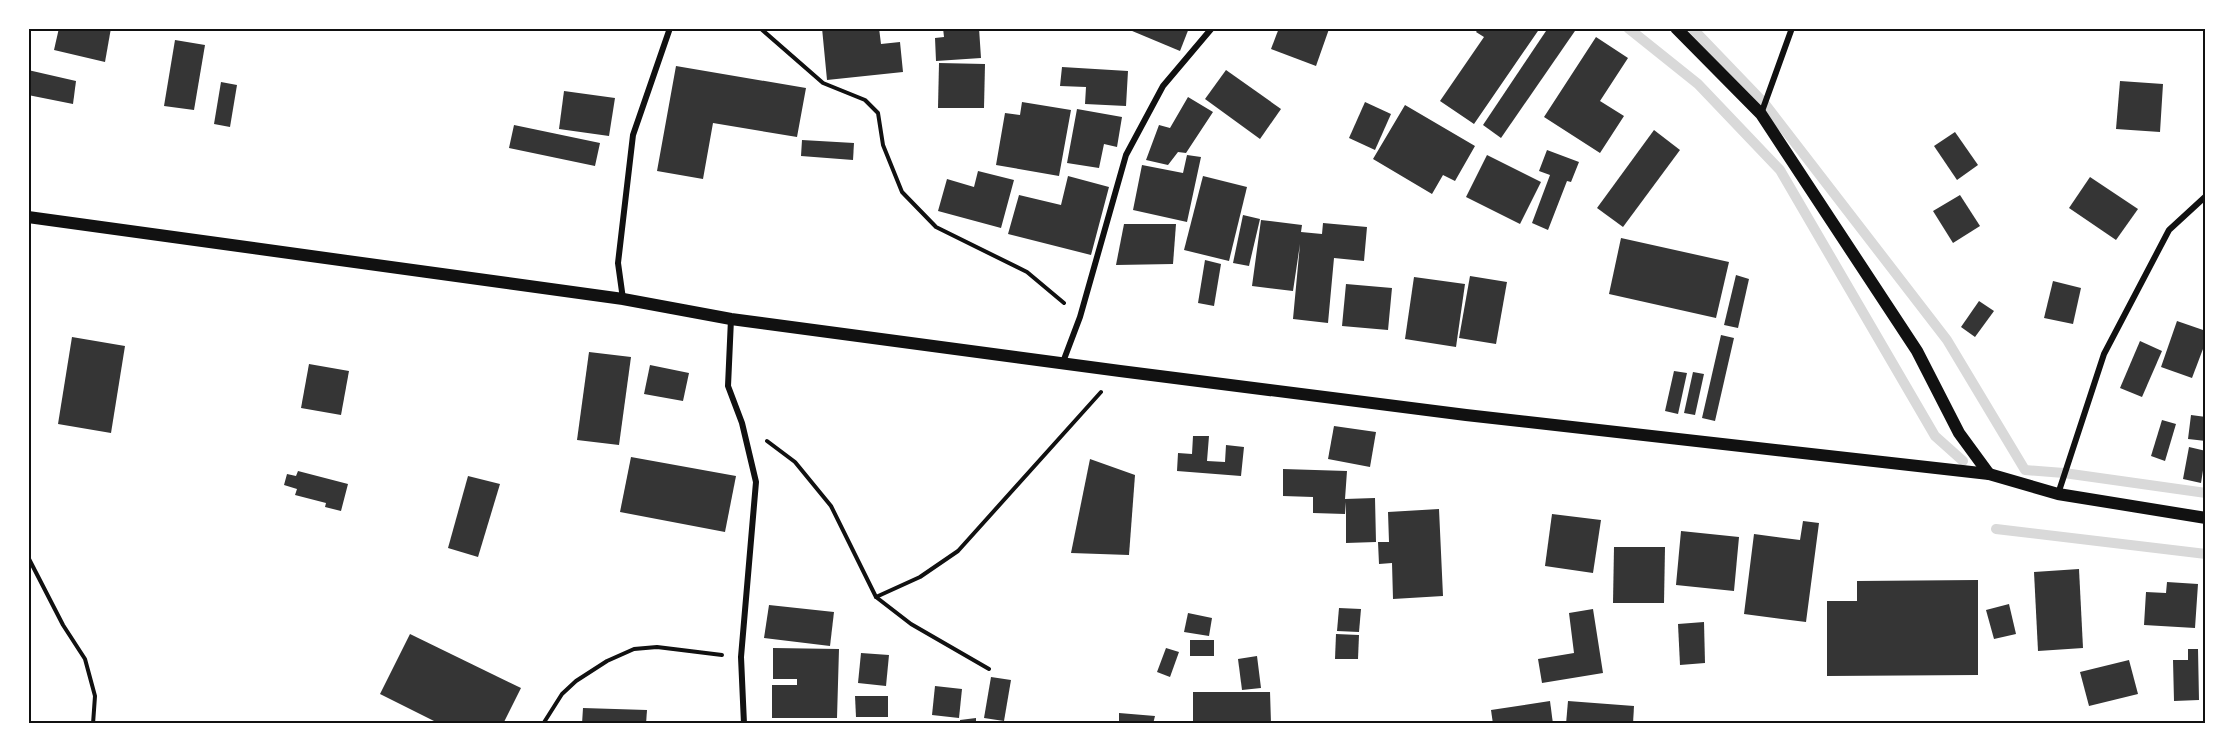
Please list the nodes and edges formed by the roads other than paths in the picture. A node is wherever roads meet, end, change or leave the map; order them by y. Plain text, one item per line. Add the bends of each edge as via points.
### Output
1 (670, 28) edge
2 (1212, 28) edge
3 (1676, 28) edge
4 (1792, 28) edge
5 (1761, 114) junction
6 (2205, 196) edge
7 (28, 217) edge
8 (623, 299) junction
9 (731, 319) junction
10 (1063, 362) junction
11 (1989, 474) junction
12 (2058, 494) junction
13 (2205, 518) edge
14 (744, 723) edge

1 - 8 street via 633,135 618,263
2 - 10 street via 1163,86 1126,155 1080,317
3 - 5 main road
4 - 5 street
5 - 11 main road via 1917,351 1959,433
6 - 12 street via 2169,230 2104,354
7 - 8 main road
8 - 9 main road
9 - 10 main road
9 - 14 street via 728,386 742,423 756,482 741,657
10 - 11 main road via 1466,415
11 - 12 main road
12 - 13 main road

